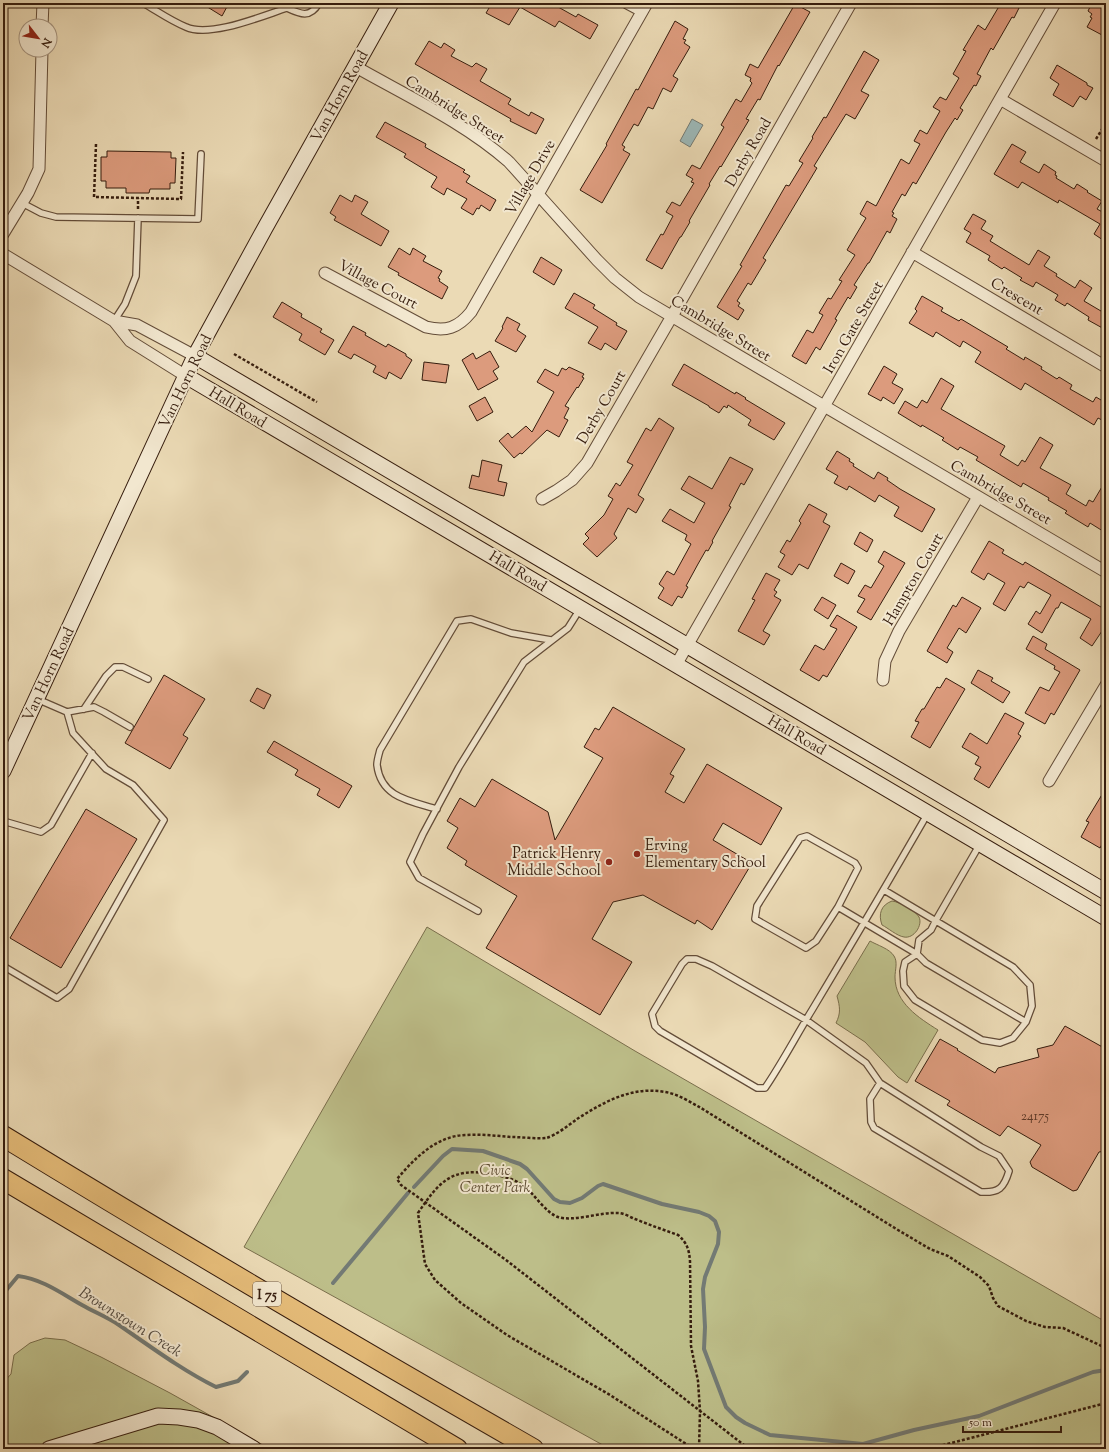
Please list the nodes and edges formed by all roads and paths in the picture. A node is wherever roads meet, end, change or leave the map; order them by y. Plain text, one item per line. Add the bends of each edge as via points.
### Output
1 (43, 3) edge
2 (142, 3) edge
3 (320, 3) edge
4 (391, 3) edge
5 (627, 3) edge
6 (851, 3) edge
7 (1055, 3) edge
8 (288, 5) edge
9 (645, 7) edge
10 (42, 18) edge
11 (42, 58) edge
12 (356, 67) junction
13 (1000, 99) junction
14 (1106, 122) edge
15 (1096, 139) dead end
16 (96, 144) dead end
17 (183, 152) dead end
18 (201, 154) dead end
19 (1106, 161) edge
20 (538, 194) junction
21 (138, 198) junction
22 (22, 203) junction
23 (138, 210) dead end
24 (138, 218) junction
25 (3, 234) edge
26 (912, 252) junction
27 (3, 254) edge
28 (325, 273) dead end
29 (672, 316) junction
30 (114, 321) junction
31 (416, 322) joint
32 (234, 354) dead end
33 (196, 356) junction
34 (1106, 366) edge
35 (186, 376) junction
36 (317, 402) dead end
37 (824, 406) junction
38 (978, 497) junction
39 (542, 499) dead end
40 (1106, 572) edge
41 (592, 589) junction
42 (580, 608) junction
43 (551, 640) junction
44 (687, 645) junction
45 (676, 665) junction
46 (148, 679) dead end
47 (883, 680) dead end
48 (1106, 685) edge
49 (36, 699) junction
50 (84, 709) junction
51 (67, 712) junction
52 (130, 727) dead end
53 (92, 753) junction
54 (3, 771) edge
55 (1049, 781) dead end
56 (939, 794) junction
57 (437, 809) junction
58 (928, 813) junction
59 (3, 821) edge
60 (981, 844) junction
61 (884, 890) junction
62 (1106, 892) edge
63 (838, 907) junction
64 (478, 911) dead end
65 (1106, 918) edge
66 (936, 920) junction
67 (864, 922) junction
68 (917, 954) junction
69 (4, 968) edge
70 (806, 1020) junction
71 (1026, 1022) junction
72 (880, 1083) junction
73 (3, 1136) edge
74 (3, 1179) edge
75 (425, 1203) junction
76 (1106, 1348) edge
77 (1106, 1403) edge
78 (700, 1410) junction
79 (49, 1449) edge
80 (254, 1449) edge
81 (457, 1449) edge
82 (533, 1449) edge
83 (694, 1449) edge
84 (699, 1449) edge
85 (749, 1449) edge
86 (928, 1449) edge

1 - 10 street
2 - 8 lane via 186,28 200,31 217,29
3 - 8 lane via 309,13 299,14
4 - 12 street, Van Horn Road
5 - 9 street
6 - 29 street, Derby Road
7 - 13 street, Iron Gate Street
9 - 20 street, Village Drive
11 - 22 street via 39,169
12 - 20 street, Cambridge Street via 484,141 509,162
12 - 33 street, Van Horn Road
13 - 19 street
13 - 26 street, Iron Gate Street
14 - 15 path
16 - 21 path via 94,197
17 - 21 path via 181,199
18 - 24 lane via 198,219
20 - 29 street, Cambridge Street via 615,278 639,297
20 - 31 street, Village Drive via 464,320 442,330
21 - 23 path
22 - 24 lane via 41,213 56,217
22 - 25 street
24 - 30 lane via 136,276 125,304
26 - 34 street, Crescent
26 - 37 street, Iron Gate Street
27 - 30 street, Hall Road
28 - 31 street, Village Court
29 - 37 street, Cambridge Street
29 - 39 street, Derby Court via 586,463 572,480
30 - 33 street, Hall Road via 137,325
30 - 35 street, Hall Road via 130,341
32 - 36 path
33 - 35 street, Van Horn Road
33 - 41 street, Hall Road
35 - 42 street, Hall Road
35 - 49 street, Van Horn Road
37 - 38 street, Cambridge Street
37 - 44 street, Iron Gate Street
38 - 40 street, Cambridge Street
38 - 47 street, Hampton Court via 899,631 885,661
41 - 42 street
41 - 44 street, Hall Road
42 - 43 lane via 568,628
42 - 45 street, Hall Road
43 - 57 lane via 524,662
43 - 57 lane via 511,632 471,619 457,620 380,750 377,764 385,787 398,798
44 - 45 street, Iron Gate Street
44 - 56 street, Hall Road
45 - 58 street, Hall Road
46 - 50 lane via 123,667 115,667
48 - 55 street
49 - 51 lane
49 - 54 street, Van Horn Road
50 - 51 lane
50 - 52 lane via 94,707
51 - 53 lane via 73,733
53 - 59 lane via 51,825 41,832
53 - 69 lane via 106,769 132,785 164,820 69,990 57,998
56 - 58 street
56 - 62 street, Hall Road
57 - 64 lane via 410,862 418,878
58 - 60 street, Hall Road
58 - 61 lane
60 - 65 street, Hall Road
60 - 66 lane
61 - 66 lane
61 - 67 lane
63 - 63 lane via 858,868 855,863 807,836 800,838 757,906 755,919 806,948 816,941
63 - 67 lane
66 - 68 lane via 931,930 919,940
66 - 71 lane via 1014,967 1030,985 1032,1006
67 - 68 lane
67 - 70 lane
68 - 71 lane via 926,963
68 - 71 lane via 905,962 903,971 904,986 915,1000 982,1040 1000,1043 1013,1038
70 - 70 lane via 765,1088 757,1088 660,1031 655,1026 652,1014 682,964 688,959 696,959
70 - 72 lane via 866,1063
72 - 72 lane via 870,1099 871,1122 874,1128 981,1192 992,1193 1001,1188 1009,1171 999,1156
73 - 82 highway, I 75 via 368,1354
74 - 81 highway, I 75
75 - 76 path via 397,1179 416,1157 436,1143 466,1135 546,1138 602,1103 646,1090 666,1092 701,1108 898,1230 930,1249 948,1256 989,1286 998,1306 1026,1321 1045,1327 1063,1328
75 - 78 path via 506,1260
75 - 78 path via 435,1189 456,1174 476,1171 511,1178 524,1186 551,1214 559,1217 621,1213 678,1235 689,1250 691,1346 698,1381
75 - 83 path via 418,1213 425,1264 435,1280 461,1303 507,1335 610,1395
77 - 86 path
78 - 84 path
78 - 85 path
79 - 80 street via 158,1416 198,1420

